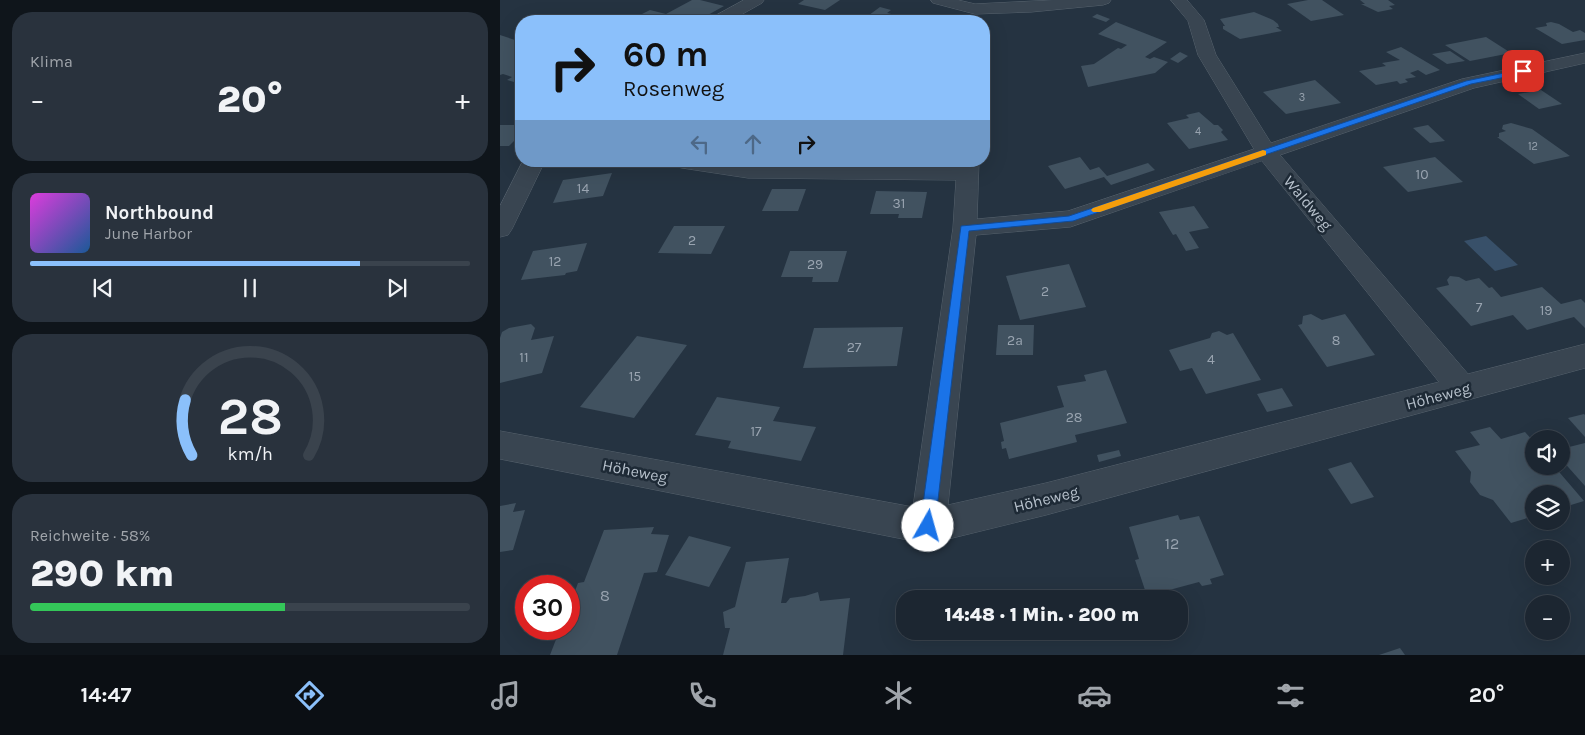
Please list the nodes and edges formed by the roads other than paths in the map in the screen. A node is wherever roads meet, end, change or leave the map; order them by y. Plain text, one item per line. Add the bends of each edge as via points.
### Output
1 (756, 0) edge
2 (939, 0) edge
3 (1103, 0) edge
4 (1179, 0) edge
5 (730, 15) edge
6 (976, 15) edge
7 (1585, 58) edge
8 (1266, 152) junction
9 (531, 167) edge
10 (718, 167) edge
11 (968, 167) edge
12 (965, 228) junction
13 (500, 229) edge
14 (1585, 356) edge
15 (1462, 389) junction
16 (500, 445) edge
17 (928, 526) junction

1 - 5 street
2 - 6 street
3 - 6 street
4 - 8 street, Waldweg via 1196,20 1207,55
7 - 8 street via 1469,82
8 - 12 street via 1070,219
8 - 15 street, Waldweg
9 - 13 street
10 - 11 street via 748,172
11 - 12 street
12 - 17 street
14 - 15 street, Höheweg
15 - 17 street, Höheweg via 1046,499
16 - 17 street, Höheweg

